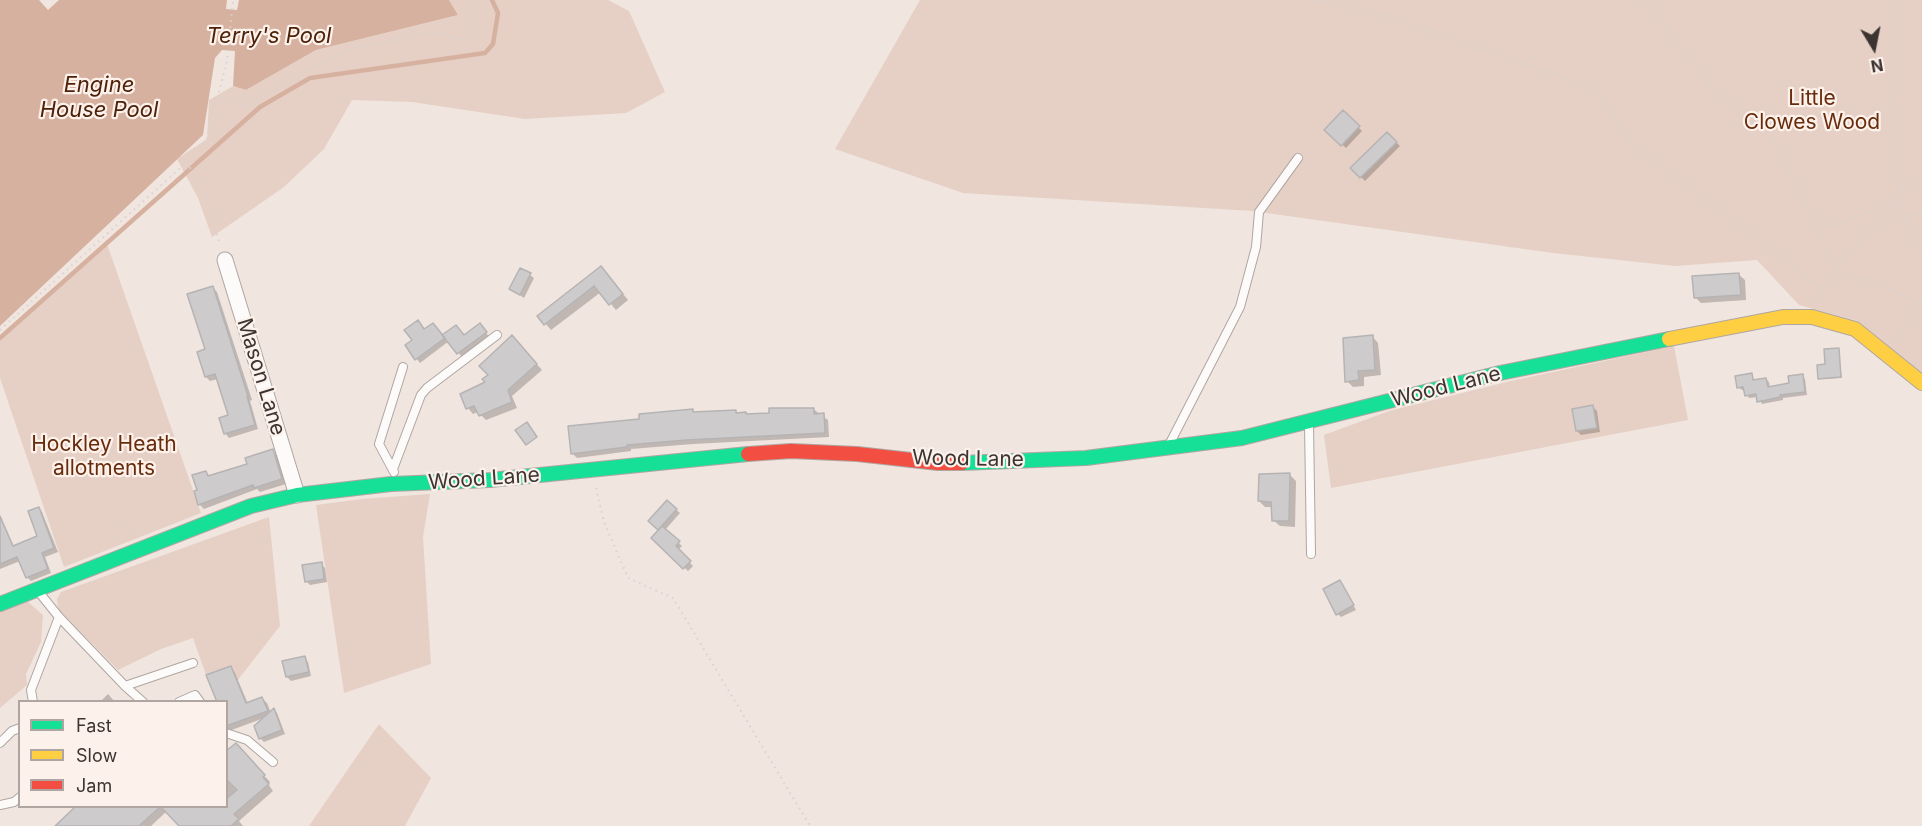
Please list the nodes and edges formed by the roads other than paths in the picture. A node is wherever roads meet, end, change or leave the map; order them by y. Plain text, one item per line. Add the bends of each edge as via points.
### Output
1 (1298, 158) dead end
2 (225, 260) road end
3 (497, 335) dead end
4 (403, 367) dead end
5 (1922, 383) edge
6 (1309, 421) junction
7 (1167, 448) junction
8 (393, 469) junction
9 (401, 484) junction
10 (297, 495) junction
11 (1311, 554) dead end
12 (37, 590) junction
13 (0, 604) edge
14 (59, 617) junction
15 (193, 663) dead end
16 (124, 686) junction
17 (33, 700) edge
18 (141, 700) edge
19 (184, 700) edge
20 (199, 700) edge
21 (18, 728) edge
22 (228, 734) edge
23 (0, 743) edge
24 (273, 762) dead end
25 (18, 799) edge
26 (0, 805) edge

1 - 7 lane via 1259,212 1256,247 1240,307
2 - 10 street, Mason Lane
3 - 8 lane via 421,395
4 - 8 lane via 379,444
5 - 6 street, Wood Lane via 1855,329 1812,317 1783,317 1500,373
6 - 7 street, Wood Lane via 1242,438
6 - 11 lane
7 - 9 street, Wood Lane via 1086,458 993,463 938,463 791,451 490,480
8 - 9 lane
9 - 10 street, Wood Lane
10 - 12 street, Wood Lane via 251,506
12 - 13 street, Wood Lane
12 - 14 lane
14 - 16 lane
14 - 17 lane via 31,690
15 - 16 lane
16 - 18 lane
19 - 20 lane via 195,695
21 - 23 lane
22 - 24 lane via 247,740
25 - 26 lane

